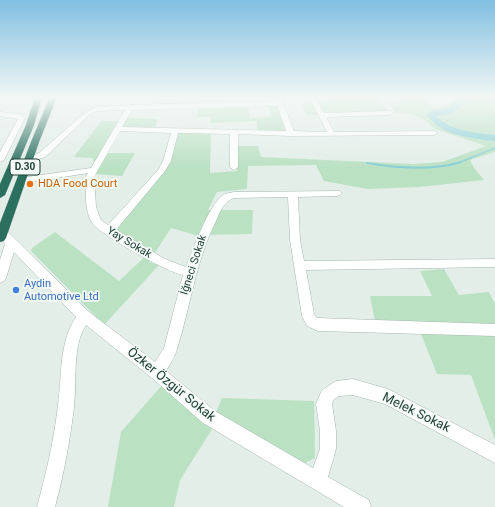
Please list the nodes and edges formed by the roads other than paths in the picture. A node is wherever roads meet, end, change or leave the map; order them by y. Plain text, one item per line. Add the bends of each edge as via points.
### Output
1 (20, 121) edge
2 (30, 121) edge
3 (44, 121) edge
4 (79, 121) edge
5 (122, 121) edge
6 (286, 121) edge
7 (326, 121) edge
8 (118, 128) junction
9 (175, 130) junction
10 (235, 132) junction
11 (434, 133) dead end
12 (291, 134) junction
13 (332, 134) junction
14 (3, 148) edge
15 (0, 160) edge
16 (28, 160) junction
17 (234, 167) dead end
18 (93, 170) junction
19 (20, 181) junction
20 (337, 193) dead end
21 (293, 194) junction
22 (0, 195) edge
23 (109, 231) junction
24 (4, 238) edge
25 (495, 263) edge
26 (299, 266) junction
27 (190, 272) junction
28 (0, 278) edge
29 (84, 316) junction
30 (494, 331) edge
31 (157, 373) junction
32 (495, 454) edge
33 (318, 481) junction
34 (46, 507) edge
35 (362, 507) edge

1 - 14 street
2 - 22 highway, D.30
3 - 16 highway, D.30
4 - 16 street via 42,155
5 - 8 street, Yay Sokak
6 - 12 street
7 - 13 street
8 - 9 street
8 - 18 street, Yay Sokak
9 - 10 street
9 - 23 street via 164,166
10 - 12 street
10 - 17 street
11 - 13 street
12 - 13 street
14 - 15 street
16 - 19 highway, D.30
18 - 19 street
18 - 23 street, Yay Sokak via 89,186 92,207 98,222
19 - 24 highway, D.30
20 - 21 street, İğneci Sokak
21 - 26 street
21 - 27 street, İğneci Sokak via 226,197 220,203 200,242
23 - 27 street, Yay Sokak via 161,262
24 - 28 street
24 - 29 street, Özker Özgür Sokak
25 - 26 street
26 - 30 street via 308,316 318,325
27 - 31 street, İğneci Sokak via 170,350
29 - 31 street, Özker Özgür Sokak
29 - 34 street via 75,330 66,406
31 - 33 street, Özker Özgür Sokak via 209,417
32 - 33 street, Melek Sokak via 388,397 353,387 336,389 327,395 324,404 328,449
33 - 35 street, Özker Özgür Sokak

